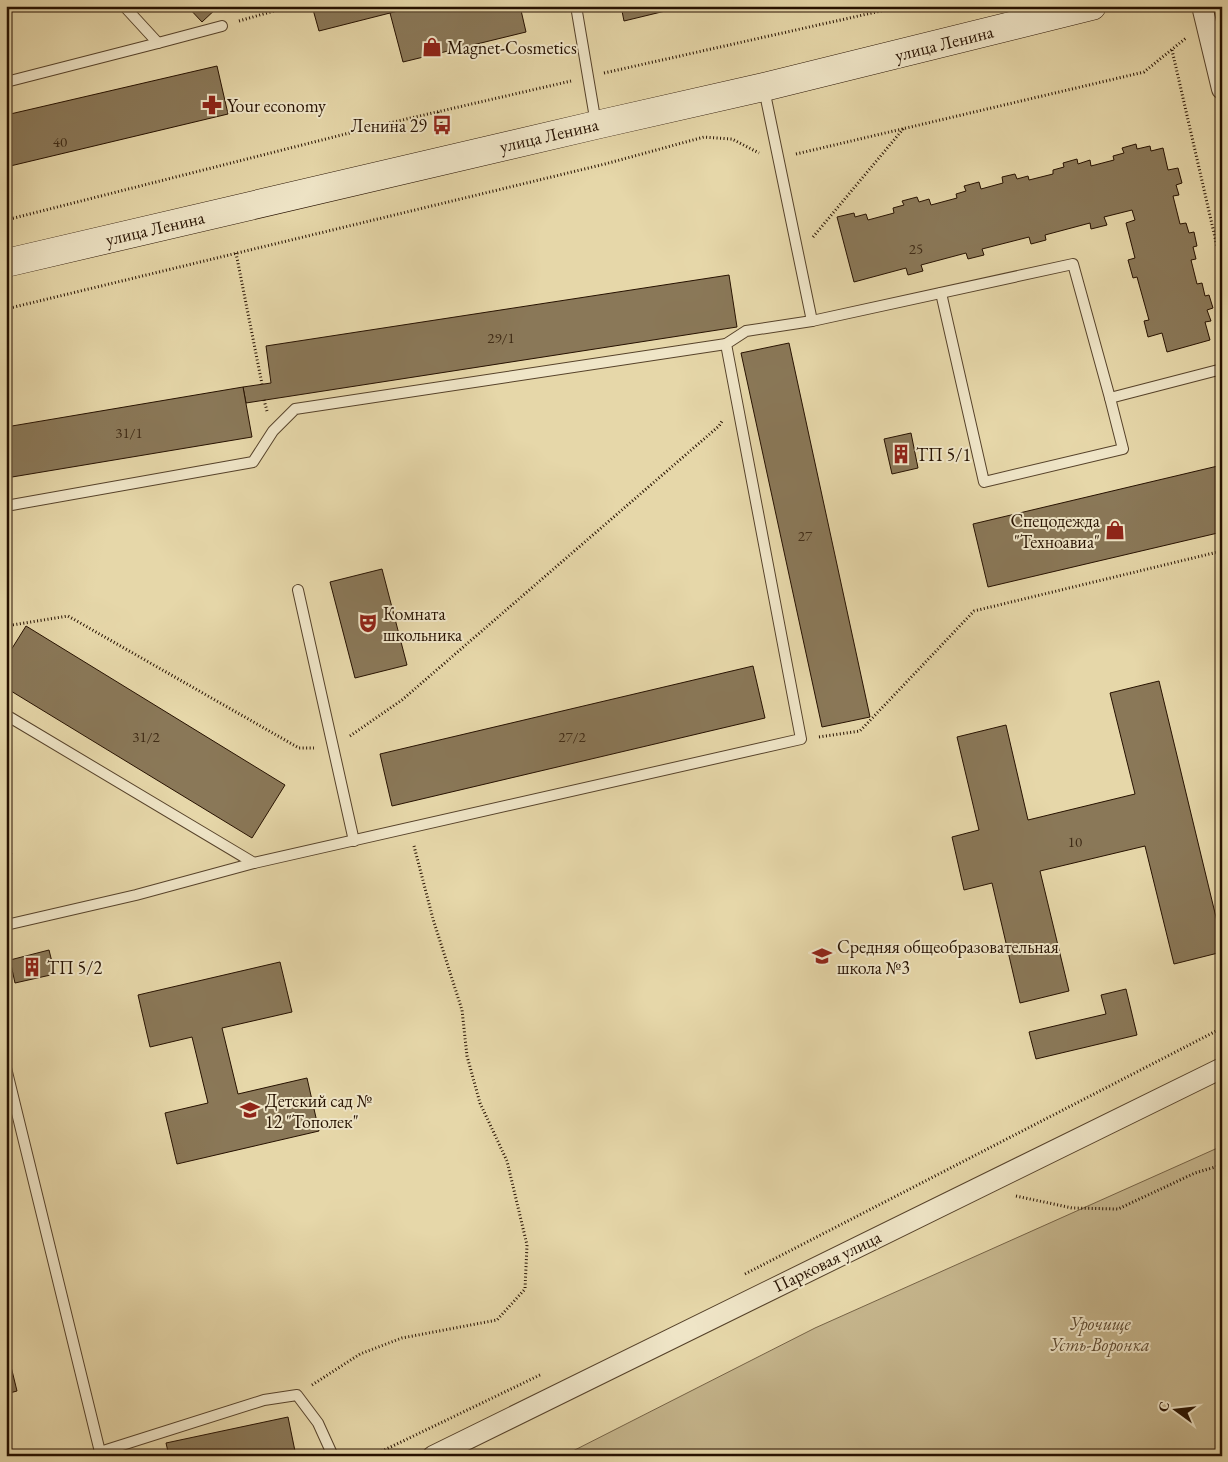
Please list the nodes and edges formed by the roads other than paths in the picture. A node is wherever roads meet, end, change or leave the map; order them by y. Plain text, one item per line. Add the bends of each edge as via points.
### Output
1 (124, 6) edge
2 (576, 6) edge
3 (1092, 6) edge
4 (1204, 14) edge
5 (222, 26) road end
6 (158, 43) junction
7 (6, 82) edge
8 (764, 87) junction
9 (1222, 89) edge
10 (596, 125) junction
11 (6, 263) edge
12 (942, 293) junction
13 (812, 321) junction
14 (726, 344) junction
15 (1222, 369) edge
16 (1110, 398) junction
17 (6, 506) edge
18 (298, 590) dead end
19 (6, 715) edge
20 (354, 841) junction
21 (254, 863) junction
22 (6, 925) edge
23 (6, 1068) edge
24 (1222, 1068) edge
25 (100, 1454) edge
26 (333, 1456) edge
27 (434, 1456) edge

1 - 6 lane
2 - 10 lane
3 - 8 main road, улица Ленина
4 - 9 street
5 - 6 lane
6 - 7 lane
8 - 10 main road, улица Ленина
8 - 13 lane
10 - 11 main road, улица Ленина
12 - 13 lane
12 - 16 lane via 1073,264
12 - 16 lane via 984,482 1123,449
13 - 14 lane via 746,331
14 - 17 lane via 295,409 273,431 253,462
14 - 20 lane via 801,739
15 - 16 lane
18 - 20 lane
19 - 21 lane
20 - 21 lane
21 - 22 lane
23 - 25 lane
24 - 27 street, Парковая улица
25 - 26 lane via 264,1400 297,1395 318,1423

